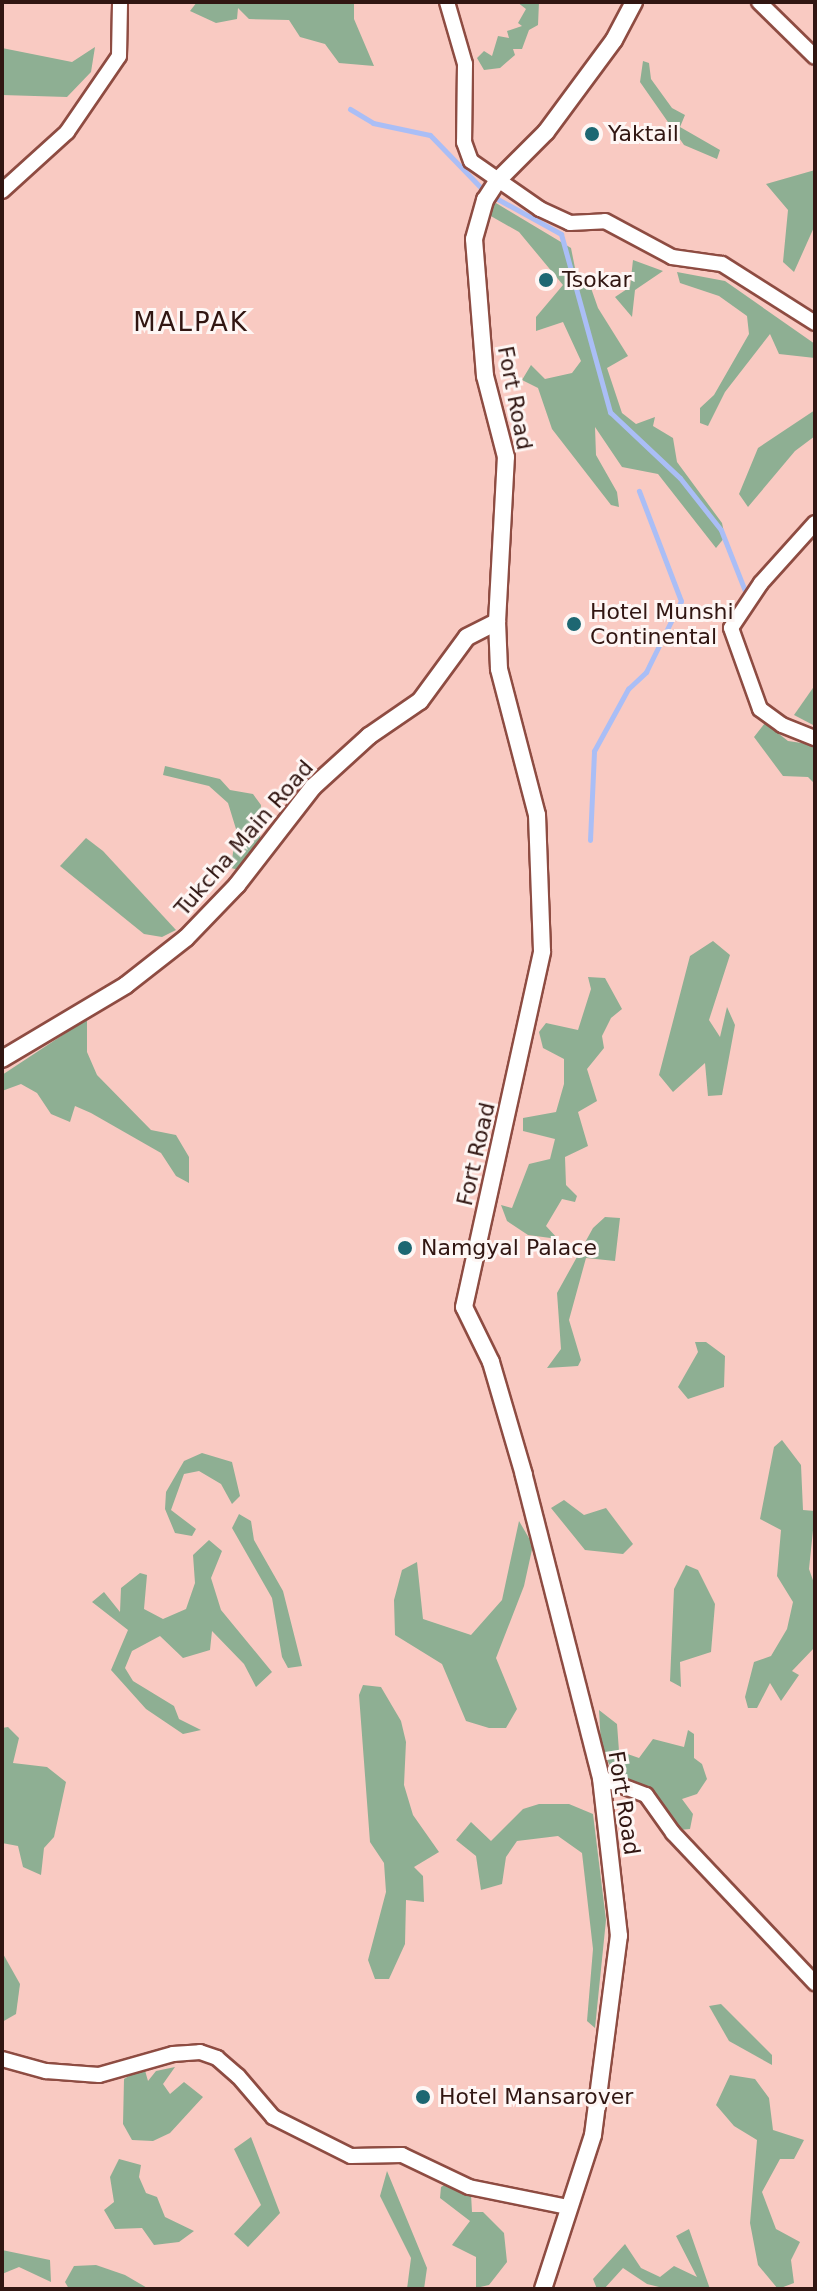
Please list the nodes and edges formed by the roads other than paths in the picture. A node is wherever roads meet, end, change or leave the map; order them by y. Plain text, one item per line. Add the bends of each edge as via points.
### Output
1 (120, 2) edge
2 (447, 2) edge
3 (634, 2) edge
4 (759, 2) edge
5 (815, 57) edge
6 (491, 190) junction
7 (2, 191) edge
8 (815, 323) edge
9 (815, 523) edge
10 (497, 622) junction
11 (815, 738) edge
12 (2, 1059) edge
13 (601, 1778) junction
14 (815, 1983) edge
15 (2, 2059) edge
16 (567, 2207) junction
17 (543, 2289) edge

1 - 7 street via 119,56 67,132
2 - 6 street via 465,64 464,142
3 - 6 street, Fort Road via 614,40 546,132
4 - 5 street
6 - 8 street via 570,223 605,221 672,257 722,264
6 - 10 street, Fort Road via 474,239 485,376 506,457
9 - 11 street via 761,583 731,628 760,709
10 - 12 street, Tukcha Main Road via 467,637 420,701 369,736 313,787 237,885 186,938 126,985
10 - 13 street, Fort Road via 499,669 537,815 542,951 464,1307 491,1362 512,1433
13 - 14 street via 646,1795 673,1833
13 - 16 street, Fort Road via 619,1936 593,2135
15 - 16 street via 46,2071 99,2075 173,2054 200,2052 217,2058 238,2076 273,2117 351,2156 402,2155 469,2187
16 - 17 street, Fort Road

